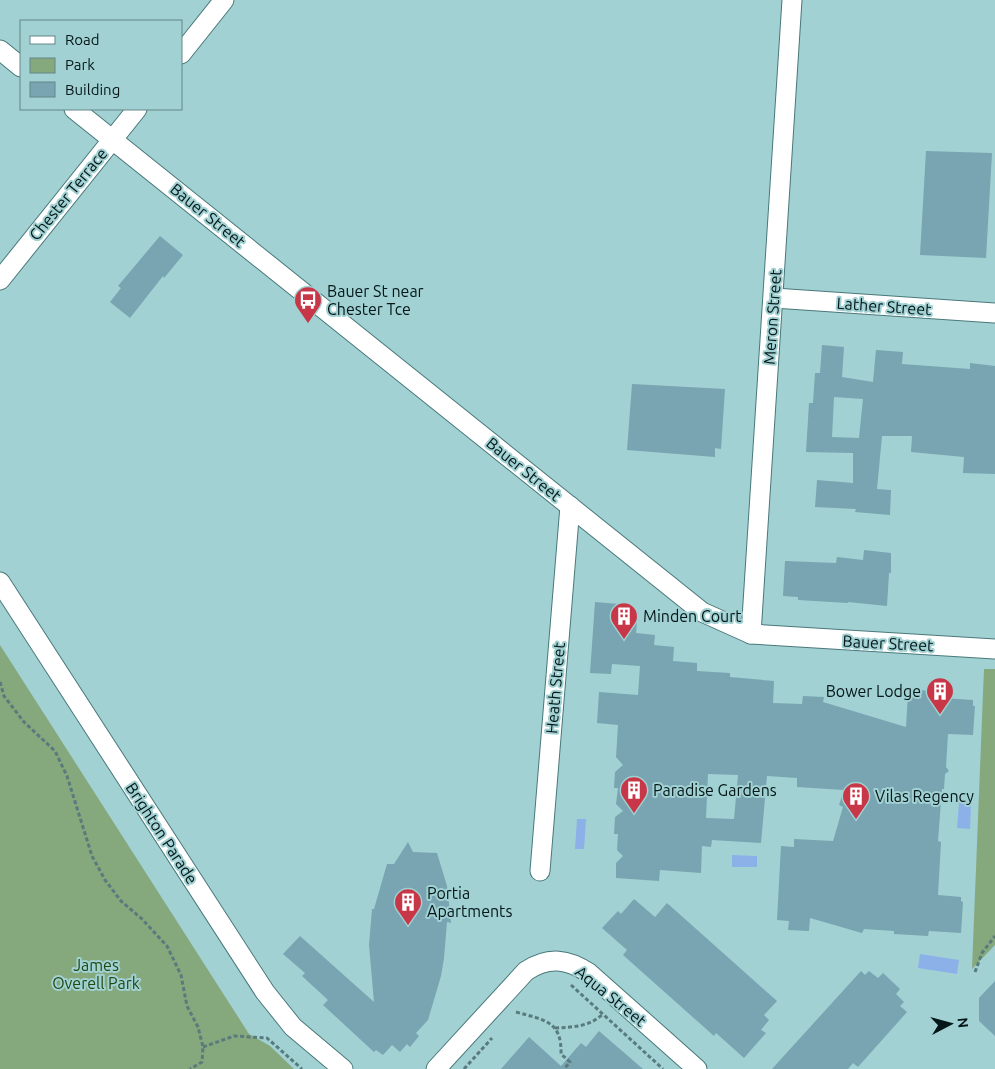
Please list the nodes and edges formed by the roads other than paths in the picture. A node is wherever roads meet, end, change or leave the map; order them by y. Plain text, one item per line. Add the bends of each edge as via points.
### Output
1 (224, 0) edge
2 (792, 0) edge
3 (0, 50) edge
4 (182, 53) edge
5 (20, 66) edge
6 (75, 110) edge
7 (136, 110) edge
8 (113, 139) junction
9 (0, 280) edge
10 (774, 298) junction
11 (995, 313) edge
12 (570, 506) junction
13 (0, 582) edge
14 (751, 634) junction
15 (995, 649) edge
16 (540, 871) dead end
17 (343, 1069) edge
18 (436, 1069) edge
19 (697, 1069) edge

1 - 4 street
2 - 10 street, Meron Street
3 - 5 street
6 - 8 street, Bauer Street
7 - 8 street, Chester Terrace
8 - 9 street, Chester Terrace
8 - 12 street, Bauer Street
10 - 11 street, Lather Street
10 - 14 street, Meron Street
12 - 14 street, Bauer Street via 702,612
12 - 16 street, Heath Street
13 - 17 street, Brighton Parade via 265,992 293,1027
14 - 15 street, Bauer Street
18 - 19 street, Aqua Street via 526,971 537,964 558,961 589,973

